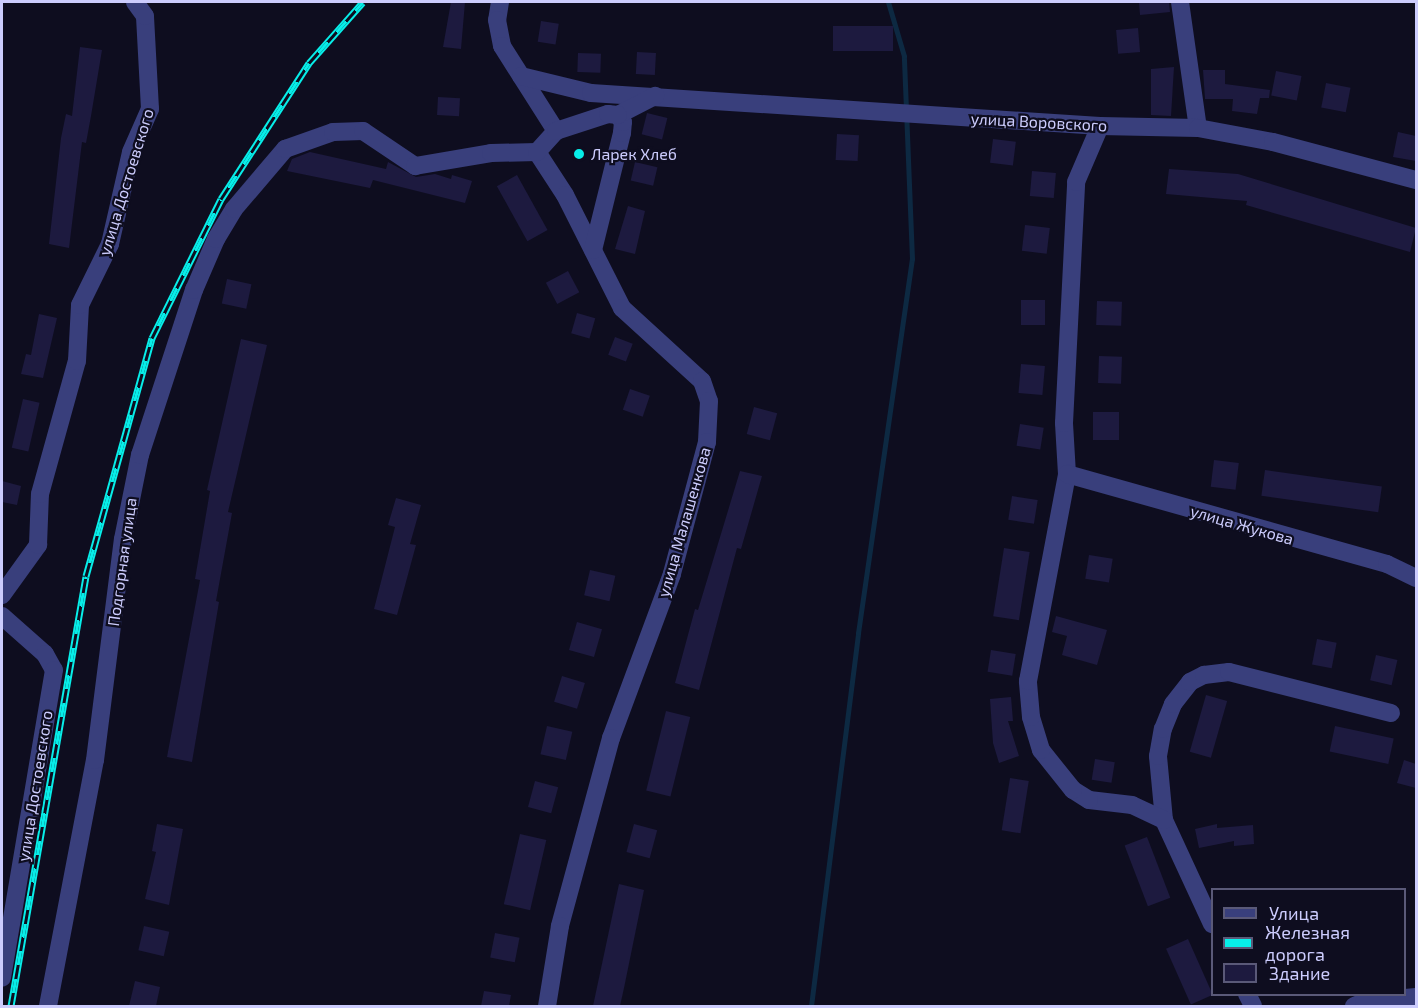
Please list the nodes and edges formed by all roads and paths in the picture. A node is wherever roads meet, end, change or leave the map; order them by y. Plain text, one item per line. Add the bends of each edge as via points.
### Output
1 (135, 2) edge
2 (500, 2) edge
3 (1180, 2) edge
4 (521, 76) junction
5 (656, 95) junction
6 (618, 115) junction
7 (1100, 126) junction
8 (1198, 128) junction
9 (556, 131) junction
10 (537, 152) junction
11 (1416, 180) edge
12 (593, 250) junction
13 (1067, 474) junction
14 (1416, 578) edge
15 (2, 595) edge
16 (2, 616) edge
17 (1391, 713) dead end
18 (1164, 820) junction
19 (1211, 922) edge
20 (2, 978) edge
21 (1416, 997) edge
22 (48, 1006) edge
23 (547, 1006) edge
24 (1354, 1006) edge

1 - 15 street, улица Достоевского via 145,16 150,109 131,152 110,244 80,305 77,361 40,494 38,545
2 - 4 street via 500,37
3 - 8 street
4 - 5 street, улица Воровского via 591,93
4 - 9 street
5 - 6 street
5 - 7 street, улица Воровского
6 - 9 street via 608,114
6 - 12 street via 622,133
7 - 8 street, улица Воровского
7 - 13 street via 1076,182 1064,423
8 - 11 street, улица Воровского via 1273,142
9 - 10 street
10 - 12 street, улица Малашенкова via 566,195
10 - 22 street, Подгорная улица via 491,153 415,166 363,130 333,132 285,149 234,209 216,239 194,290 140,455 123,539 95,760
12 - 23 street, улица Малашенкова via 622,308 702,381 710,401 707,442 672,574 611,738 560,926
13 - 14 street, улица Жукова via 1388,564
13 - 18 street via 1028,681 1031,717 1041,750 1073,790 1089,800 1132,805
16 - 20 street, улица Достоевского via 45,654 54,670
17 - 18 street via 1229,672 1204,675 1190,682 1173,704 1163,729 1158,756
18 - 19 street
21 - 24 street

